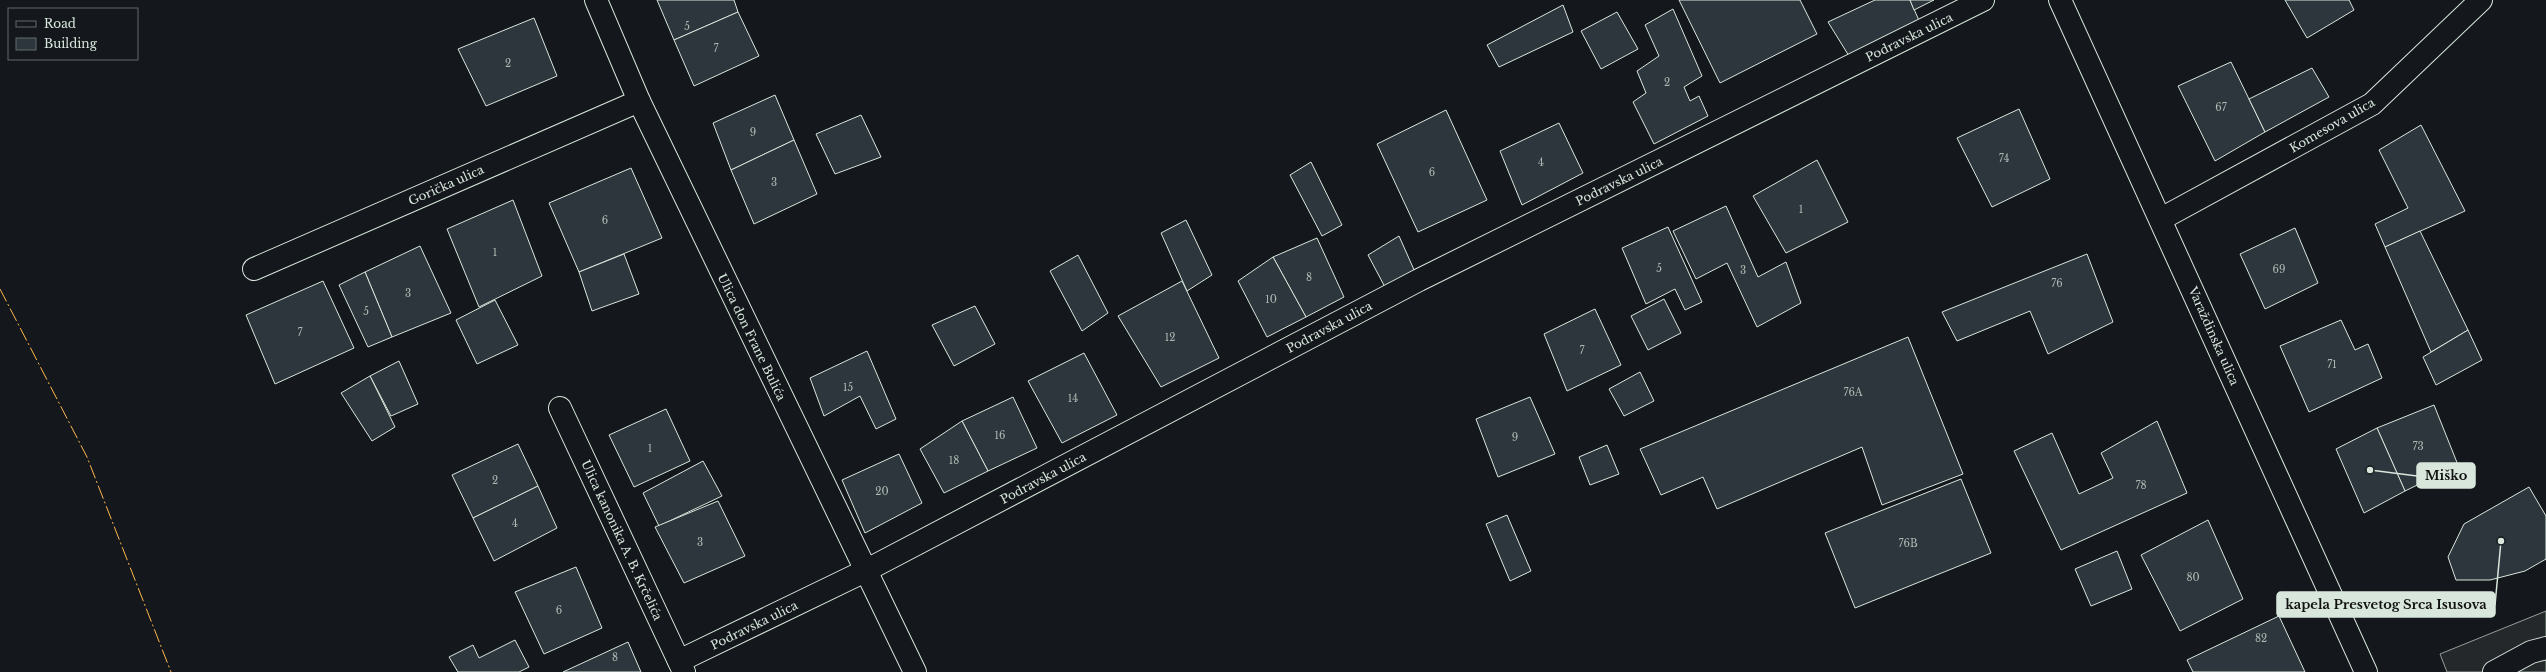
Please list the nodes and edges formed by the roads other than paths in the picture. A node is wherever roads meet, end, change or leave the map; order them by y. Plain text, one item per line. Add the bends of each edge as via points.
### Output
1 (596, 0) edge
2 (1983, 0) edge
3 (2060, 0) edge
4 (2481, 0) edge
5 (638, 101) junction
6 (2161, 219) junction
7 (254, 268) dead end
8 (560, 408) dead end
9 (865, 571) junction
10 (2546, 648) edge
11 (682, 666) edge
12 (914, 672) edge
13 (2366, 672) edge
14 (2494, 672) edge

1 - 5 street, Ulica don Frane Bulića
2 - 9 street, Podravska ulica via 1419,280
3 - 6 street, Varaždinska ulica
4 - 6 street, Komesova ulica via 2372,104
5 - 7 street, Gorička ulica
5 - 9 street, Ulica don Frane Bulića
6 - 13 street, Varaždinska ulica
8 - 11 street, Ulica kanonika A. B. Krčelića
9 - 11 street, Podravska ulica
9 - 12 street, Ulica don Frane Bulića
10 - 14 street via 2531,652

